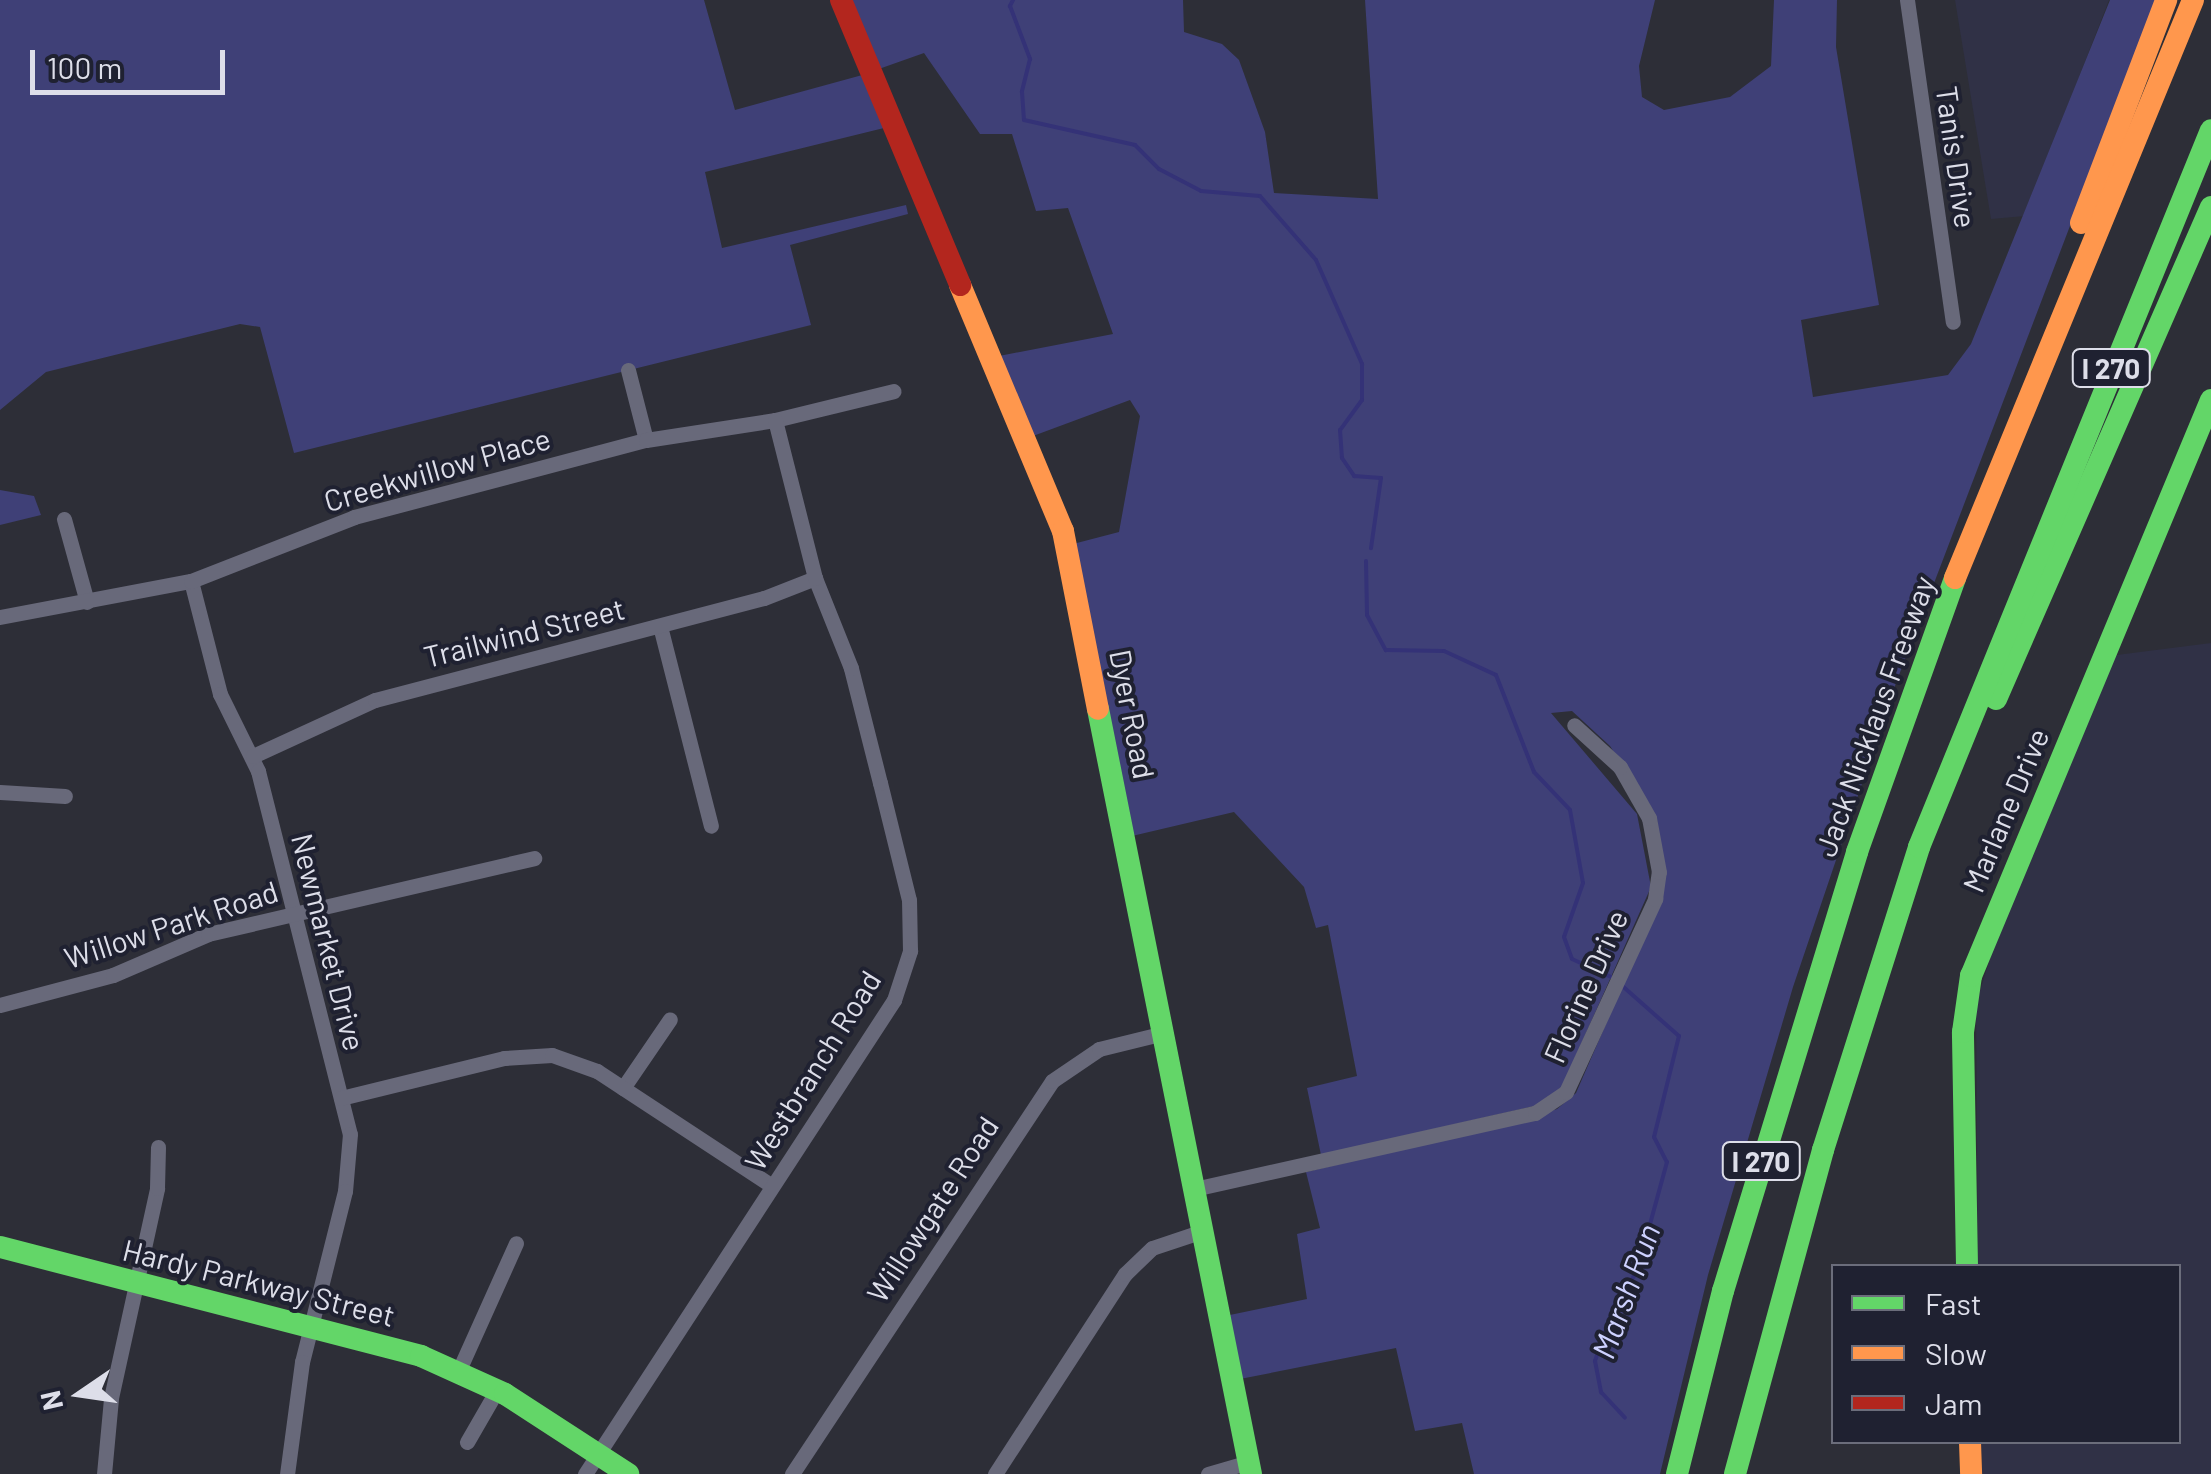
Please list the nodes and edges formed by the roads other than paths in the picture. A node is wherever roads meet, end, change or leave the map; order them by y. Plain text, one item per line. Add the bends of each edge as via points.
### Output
1 (841, 0) edge
2 (1907, 0) edge
3 (2166, 0) edge
4 (2193, 0) edge
5 (2211, 130) edge
6 (2211, 208) edge
7 (1953, 322) dead end
8 (628, 370) dead end
9 (894, 392) dead end
10 (2211, 400) edge
11 (775, 420) junction
12 (646, 440) junction
13 (1998, 470) junction
14 (64, 519) dead end
15 (816, 578) junction
16 (190, 582) junction
17 (87, 602) junction
18 (0, 617) edge
19 (660, 626) junction
20 (1574, 725) dead end
21 (253, 756) junction
22 (0, 792) edge
23 (66, 796) dead end
24 (711, 826) dead end
25 (1919, 847) junction
26 (534, 858) dead end
27 (293, 912) junction
28 (0, 1004) edge
29 (670, 1019) dead end
30 (1164, 1033) junction
31 (623, 1088) junction
32 (340, 1098) junction
33 (158, 1146) dead end
34 (772, 1186) junction
35 (1194, 1189) junction
36 (1203, 1231) junction
37 (516, 1243) dead end
38 (0, 1248) edge
39 (1967, 1264) edge
40 (138, 1282) junction
41 (312, 1325) junction
42 (459, 1370) junction
43 (497, 1390) junction
44 (467, 1442) dead end
45 (1970, 1444) edge
46 (592, 1464) edge
47 (1250, 1468) edge
48 (104, 1474) edge
49 (287, 1474) edge
50 (628, 1474) edge
51 (792, 1474) edge
52 (995, 1474) edge
53 (1208, 1474) edge
54 (1677, 1474) edge
55 (1735, 1474) edge
56 (1971, 1474) edge

1 - 30 main road, Dyer Road via 1060,518
2 - 7 street, Tanis Drive
3 - 13 main road via 2038,327
4 - 13 main road, Jack Nicklaus Freeway / I 270
5 - 25 main road, I 270
6 - 25 main road via 1975,746
8 - 12 street
9 - 11 street, Creekwillow Place
10 - 39 main road, Marlane Drive via 1972,976 1963,1032
11 - 12 street, Creekwillow Place
11 - 15 street, Westbranch Road
12 - 16 street, Creekwillow Place via 354,517
13 - 54 main road, Jack Nicklaus Freeway / I 270 via 1808,1001
14 - 17 street
15 - 19 street, Trailwind Street
15 - 34 street, Westbranch Road via 851,668 912,935 894,1000
16 - 17 street, Creekwillow Place
16 - 21 street, Newmarket Drive via 220,694
17 - 18 street, Creekwillow Place
19 - 21 street, Trailwind Street via 375,700
19 - 24 street
20 - 35 street, Florine Drive via 1620,768 1656,842 1658,886 1575,1081 1546,1109
21 - 27 street, Newmarket Drive
22 - 23 street
25 - 55 main road, I 270 via 1822,1150
26 - 27 street, Willow Park Road
27 - 28 street, Willow Park Road via 180,944 113,976
27 - 32 street, Newmarket Drive
29 - 31 street
30 - 35 main road, Dyer Road
30 - 51 street, Willowgate Road via 1100,1049 1052,1081
31 - 32 street via 575,1061 528,1055
31 - 34 street
32 - 41 street, Newmarket Drive via 350,1163
33 - 40 street via 157,1188
34 - 46 street, Westbranch Road
35 - 36 main road, Dyer Road
36 - 47 main road, Dyer Road
36 - 52 street via 1169,1240 1136,1260
37 - 42 street
38 - 40 main road, Hardy Parkway Street
40 - 41 main road, Hardy Parkway Street
40 - 48 street via 111,1398
41 - 42 main road, Hardy Parkway Street
41 - 49 street, Newmarket Drive
42 - 43 main road, Hardy Parkway Street
43 - 44 street
43 - 46 main road, Hardy Parkway Street
45 - 56 main road
46 - 50 main road, Hardy Parkway Street
47 - 53 street

